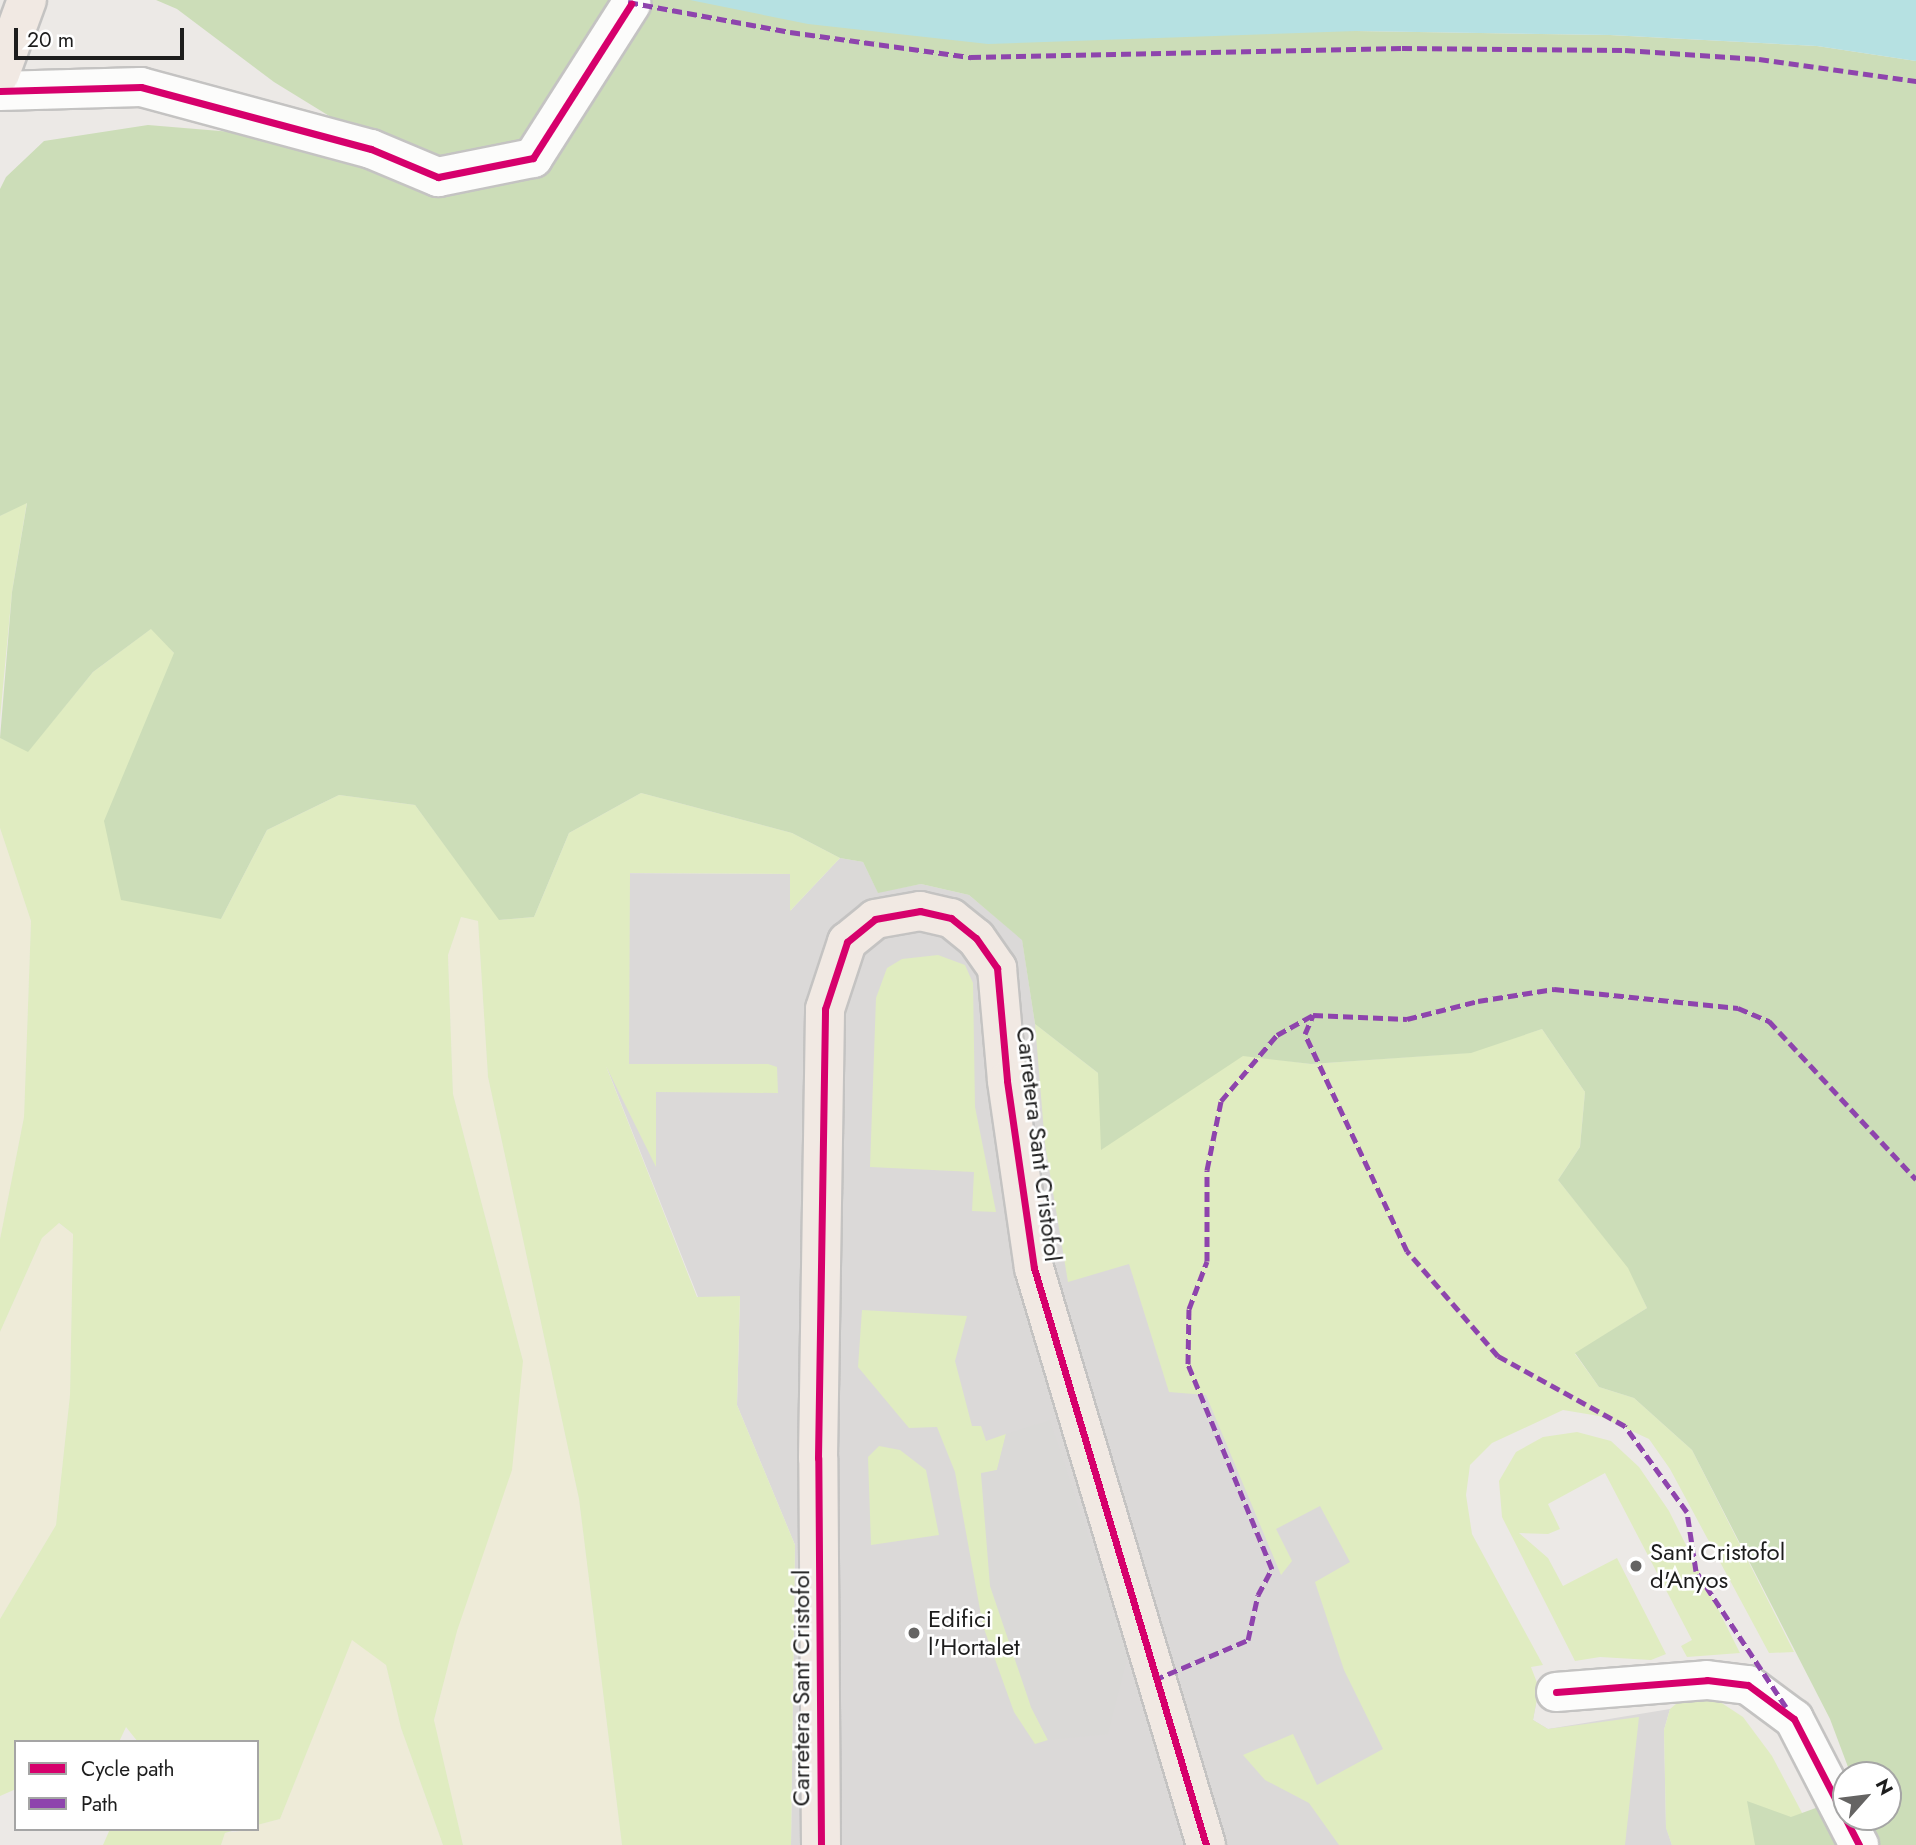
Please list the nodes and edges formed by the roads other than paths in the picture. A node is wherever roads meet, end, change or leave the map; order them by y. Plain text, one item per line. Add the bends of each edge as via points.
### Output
1 (27, 0) edge
2 (631, 4) dead end
3 (5, 61) edge
4 (0, 91) edge
5 (1556, 1692) dead end
6 (821, 1845) edge
7 (1206, 1845) edge
8 (1859, 1845) edge

1 - 3 main road
2 - 4 street via 533,159 438,177 371,149 141,87
5 - 8 street via 1707,1680 1748,1685 1794,1719
6 - 7 main road, Carretera Sant Cristofol via 818,1458 825,1009 847,942 875,919 920,911 951,918 976,938 997,968 1007,1081 1034,1268

